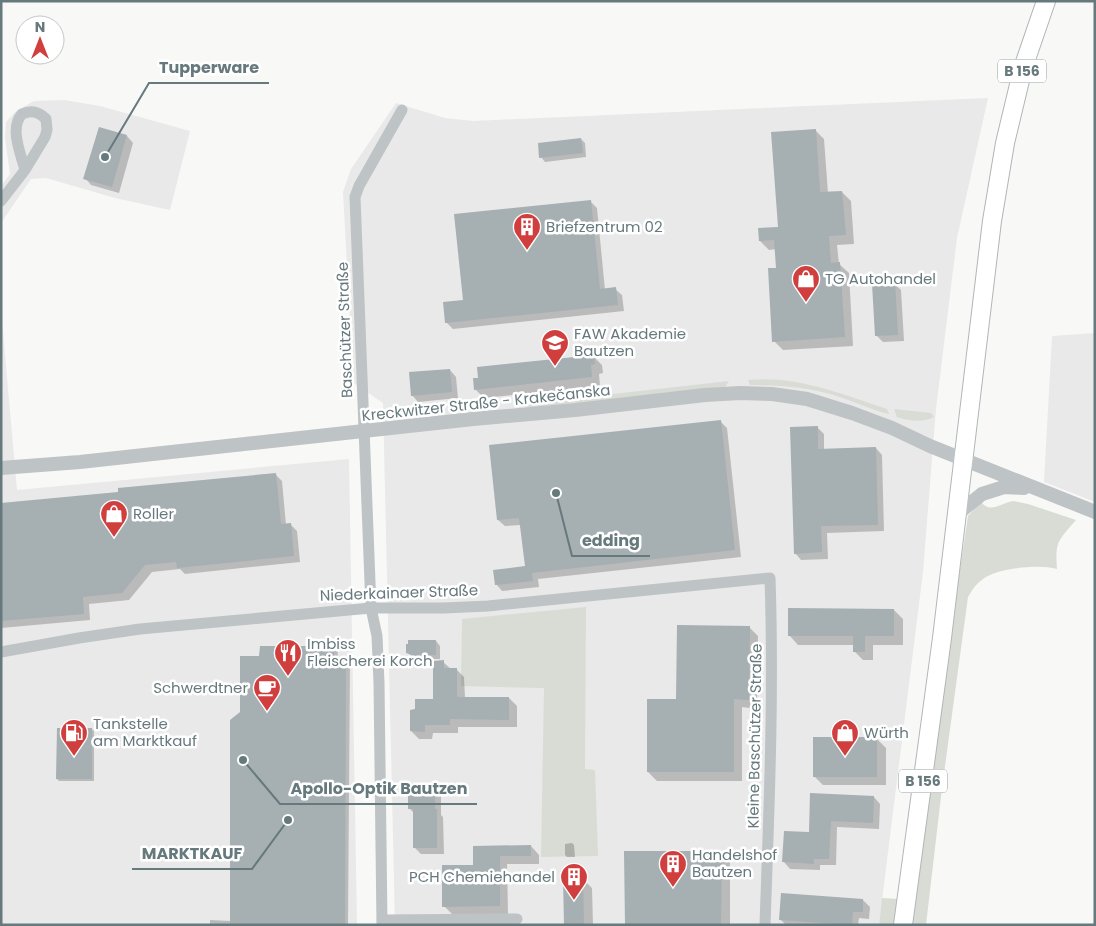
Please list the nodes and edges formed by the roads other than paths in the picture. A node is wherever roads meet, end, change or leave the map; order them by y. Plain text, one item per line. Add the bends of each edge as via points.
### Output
1 (1046, 1) edge
2 (402, 110) dead end
3 (25, 170) junction
4 (1, 201) edge
5 (364, 432) junction
6 (963, 459) junction
7 (1, 468) edge
8 (1034, 488) junction
9 (1095, 512) edge
10 (956, 515) junction
11 (770, 578) joint
12 (371, 608) junction
13 (1, 652) edge
14 (517, 919) dead end
15 (382, 923) edge
16 (765, 925) edge
17 (903, 925) edge

1 - 6 main road, B 156 via 1023,68 1005,143
2 - 5 street, Baschützer Straße via 355,197
3 - 3 street via 16,124 22,114 32,111 46,119 47,130
3 - 4 street
5 - 6 street, Kreckwitzer Straße - Krakečanska via 705,395 772,394 807,399 852,413
5 - 7 street, Kreckwitzer Straße - Krakečanska via 87,462
5 - 12 street, Baschützer Straße
6 - 8 street
6 - 10 main road, B 156
8 - 9 street
8 - 10 street via 1004,487 982,494
10 - 17 main road, B 156
11 - 12 street, Niederkainaer Straße via 488,606
11 - 16 street, Kleine Baschützer Straße via 772,630
12 - 13 street, Niederkainaer Straße via 140,629
12 - 15 street, Baschützer Straße via 379,683
14 - 15 street, Baschützer Straße

